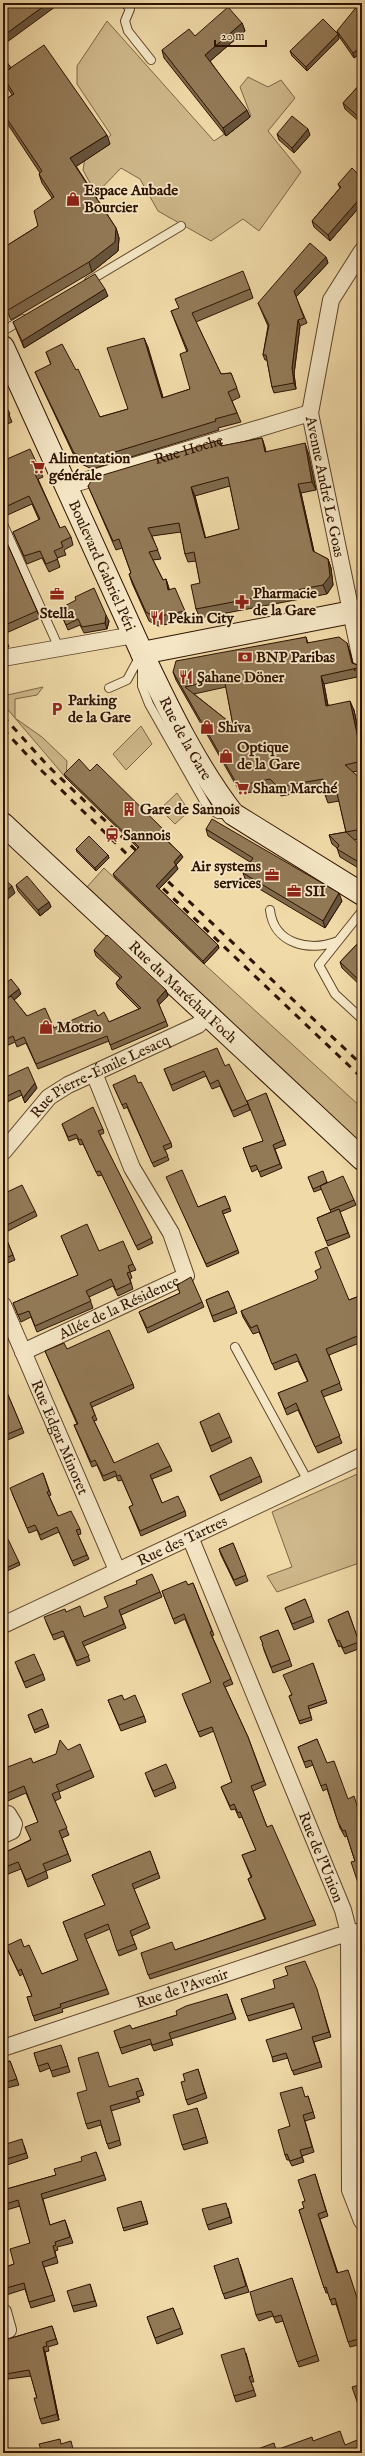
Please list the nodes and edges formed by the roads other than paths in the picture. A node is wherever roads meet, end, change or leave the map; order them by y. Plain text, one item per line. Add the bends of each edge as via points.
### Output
1 (125, 3) edge
2 (151, 60) dead end
3 (181, 226) dead end
4 (362, 252) edge
5 (78, 287) edge
6 (30, 315) edge
7 (3, 331) edge
8 (3, 347) edge
9 (310, 413) junction
10 (67, 486) junction
11 (3, 524) edge
12 (356, 611) edge
13 (138, 644) junction
14 (59, 648) junction
15 (3, 658) edge
16 (362, 666) edge
17 (109, 688) dead end
18 (3, 824) edge
19 (362, 897) edge
20 (270, 910) dead end
21 (341, 940) junction
22 (208, 1014) junction
23 (362, 1019) edge
24 (94, 1073) junction
25 (3, 1152) edge
26 (362, 1159) edge
27 (3, 1305) edge
28 (235, 1347) dead end
29 (23, 1352) junction
30 (362, 1456) edge
31 (308, 1481) junction
32 (190, 1536) junction
33 (117, 1570) junction
34 (3, 1625) edge
35 (3, 1816) edge
36 (3, 1835) edge
37 (355, 1932) edge
38 (3, 2048) edge
39 (362, 2221) edge
40 (3, 2312) edge
41 (8, 2330) dead end

1 - 2 lane via 130,9 125,21 128,31
3 - 5 lane
4 - 9 street, Avenue André Le Goas via 331,300
6 - 7 lane
8 - 10 main road, Boulevard Gabriel Péri
9 - 10 street, Rue Hoche
9 - 12 street, Avenue André Le Goas
10 - 13 main road, Boulevard Gabriel Péri
11 - 14 lane
12 - 13 main road
12 - 16 street, Avenue André Le Goas
13 - 14 street
13 - 17 lane via 127,680
13 - 19 main road, Rue de la Gare via 161,693 218,795 233,814
14 - 15 street
18 - 22 main road, Rue du Maréchal Foch
19 - 21 lane
20 - 21 lane via 276,928 290,941 305,946 326,946
21 - 23 lane via 320,965 335,994
22 - 24 street, Rue Pierre-Émile Lesacq via 198,1025
22 - 26 main road, Rue du Maréchal Foch
24 - 25 street, Rue Pierre-Émile Lesacq via 49,1097
24 - 29 street, Allée de la Résidence via 132,1168 171,1233 186,1276
27 - 29 street, Rue Edgar Minoret
28 - 31 lane
29 - 33 street, Rue Edgar Minoret
30 - 31 street, Rue des Tartres
31 - 32 street, Rue des Tartres
32 - 33 street, Rue des Tartres
32 - 37 street, Rue de l'Union via 343,1910
33 - 34 street, Rue des Tartres
35 - 36 street via 8,1814 14,1824 12,1831
37 - 38 street, Rue de l'Avenir
37 - 39 street, Rue de l'Union via 350,2190
40 - 41 street

